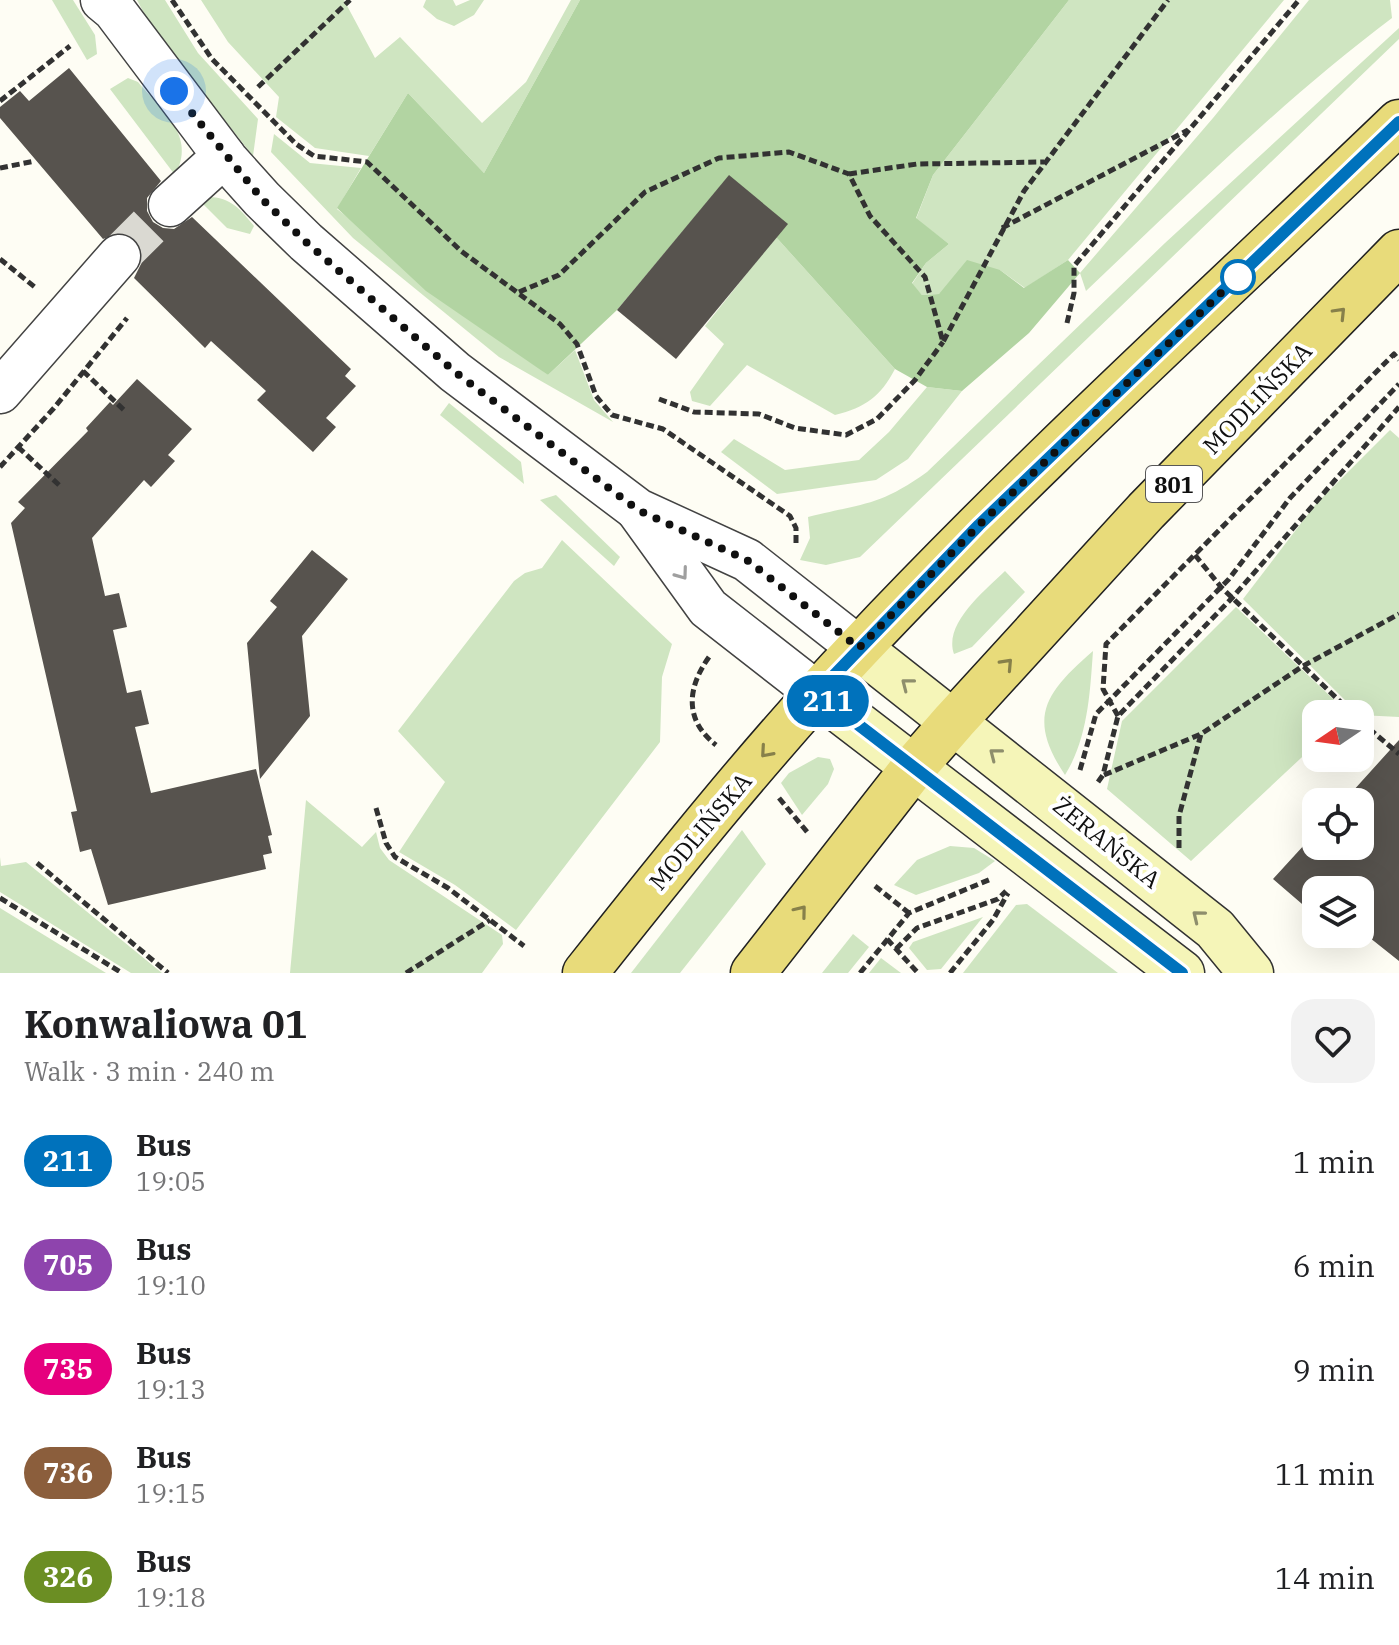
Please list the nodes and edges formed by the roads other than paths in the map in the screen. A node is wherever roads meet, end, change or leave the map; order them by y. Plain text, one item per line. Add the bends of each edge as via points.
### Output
1 (109, 3) edge
2 (1399, 122) edge
3 (224, 156) junction
4 (170, 205) tunnel mouth
5 (1399, 252) edge
6 (119, 256) tunnel mouth
7 (0, 392) edge
8 (638, 510) junction
9 (859, 648) junction
10 (817, 693) junction
11 (954, 721) junction
12 (914, 767) junction
13 (585, 973) edge
14 (753, 973) edge
15 (1182, 973) edge
16 (1251, 973) edge

1 - 3 street
2 - 9 main road, MODLIŃSKA via 979,525
3 - 4 street
3 - 8 street via 306,242 455,372
11 -> 5 main road, MODLIŃSKA / 801 via 1146,511
6 - 7 street
8 - 9 street via 747,560
8 -> 10 street via 708,608
9 - 10 main road, MODLIŃSKA
11 -> 9 street
10 - 12 street
10 -> 13 main road, MODLIŃSKA via 724,798
11 - 12 main road, MODLIŃSKA / 801
16 -> 11 street, ŻERAŃSKA via 1215,929 1077,794
14 -> 12 main road, MODLIŃSKA / 801
12 - 15 street

